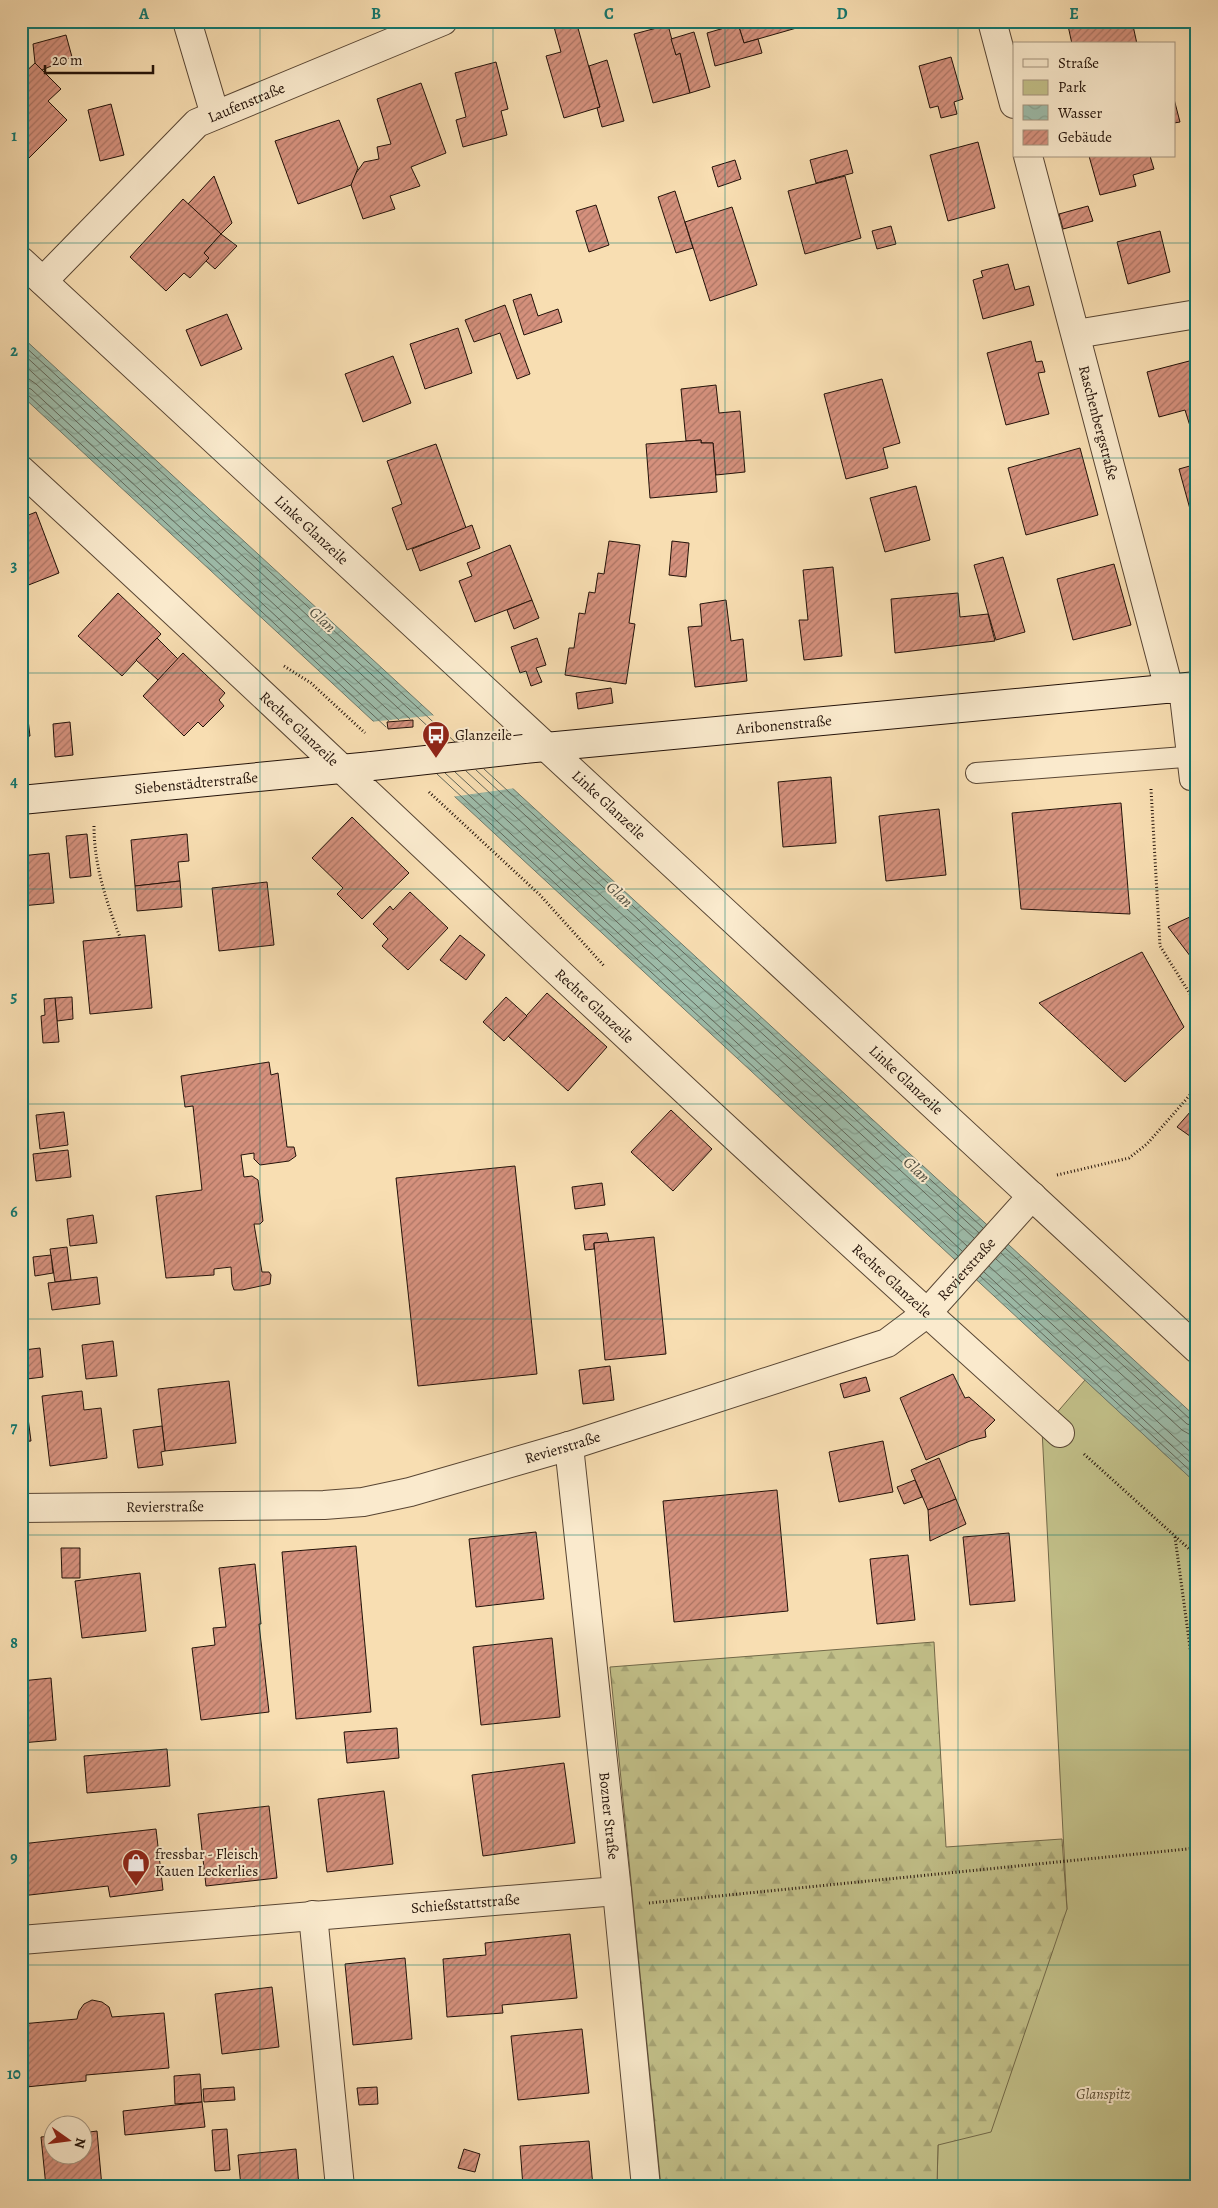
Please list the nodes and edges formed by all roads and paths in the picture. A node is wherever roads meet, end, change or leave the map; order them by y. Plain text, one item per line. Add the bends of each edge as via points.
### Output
1 (187, 21) edge
2 (443, 21) edge
3 (992, 21) edge
4 (1013, 100) edge
5 (215, 116) junction
6 (1029, 158) edge
7 (21, 260) edge
8 (44, 282) junction
9 (1197, 314) edge
10 (1076, 334) junction
11 (21, 470) edge
12 (1182, 688) edge
13 (536, 748) junction
14 (1192, 756) edge
15 (1149, 760) junction
16 (372, 766) joint
17 (343, 769) junction
18 (976, 773) dead end
19 (1190, 780) dead end
20 (94, 793) junction
21 (21, 800) edge
22 (120, 937) dead end
23 (1197, 1005) edge
24 (1197, 1086) edge
25 (1032, 1196) junction
26 (927, 1314) junction
27 (1197, 1349) edge
28 (1060, 1433) joint
29 (569, 1446) junction
30 (21, 1508) edge
31 (1175, 1536) junction
32 (1197, 1556) edge
33 (1197, 1699) edge
34 (1197, 1848) edge
35 (618, 1898) junction
36 (313, 1916) junction
37 (21, 1940) edge
38 (340, 2187) edge
39 (646, 2187) edge

1 - 5 street
2 - 5 street, Laufenstraße
3 - 4 street
5 - 8 street, Laufenstraße via 198,123
6 - 10 street, Raschenbergstraße
7 - 8 street, Linke Glanzeile
8 - 13 street, Linke Glanzeile
9 - 10 street
10 - 12 street, Raschenbergstraße
11 - 17 street, Rechte Glanzeile
12 - 13 street, Aribonenstraße
12 - 14 lane
13 - 16 street, Aribonenstraße, bridge
13 - 25 street, Linke Glanzeile
14 - 15 lane
14 - 19 lane
15 - 18 lane
15 - 23 path via 1160,946
16 - 17 street, Siebenstädterstraße
17 - 20 street, Siebenstädterstraße
17 - 26 street, Rechte Glanzeile
20 - 21 street, Siebenstädterstraße
20 - 22 path via 97,866
24 - 25 path via 1147,1144 1129,1158 1050,1176
25 - 26 street, Revierstraße
25 - 27 street, Linke Glanzeile
26 - 28 street, Rechte Glanzeile
26 - 29 street, Revierstraße via 887,1343
28 - 31 path
29 - 30 street, Revierstraße via 410,1492 363,1502
29 - 35 street, Bozner Straße
31 - 32 path
31 - 33 path
34 - 35 path
35 - 36 street, Schießstattstraße
35 - 39 street, Bozner Straße
36 - 37 street, Schießstattstraße
36 - 38 street

